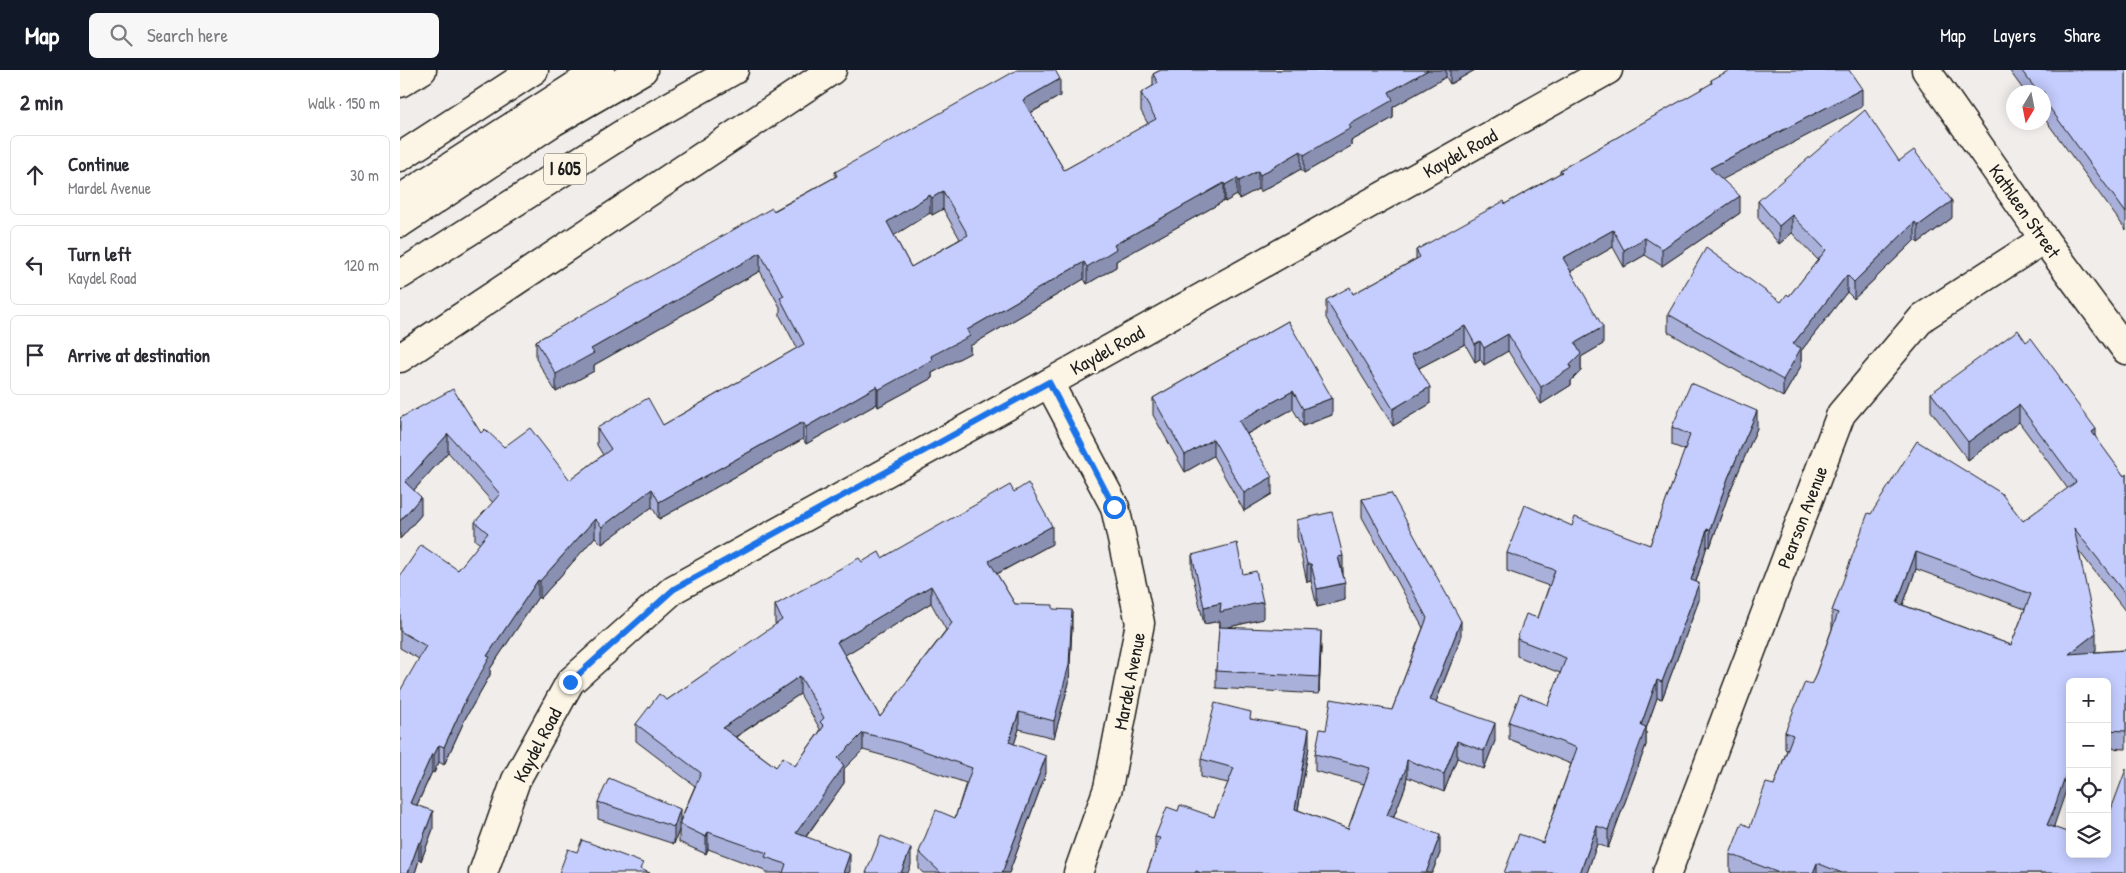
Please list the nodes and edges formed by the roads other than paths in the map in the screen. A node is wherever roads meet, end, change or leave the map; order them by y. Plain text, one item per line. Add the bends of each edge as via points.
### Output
1 (422, 70) edge
2 (534, 70) edge
3 (600, 70) edge
4 (643, 70) edge
5 (734, 70) edge
6 (832, 70) edge
7 (1608, 70) edge
8 (1926, 70) edge
9 (400, 83) edge
10 (400, 157) edge
11 (400, 198) edge
12 (400, 223) edge
13 (2044, 240) junction
14 (400, 275) edge
15 (2126, 350) edge
16 (400, 358) edge
17 (1049, 382) junction
18 (483, 873) edge
19 (1078, 873) edge
20 (1667, 873) edge

1 - 9 main road
2 - 10 main road
3 - 11 main road
4 - 12 main road via 554,122
5 - 14 main road, I 605 via 635,126
6 - 16 main road
7 - 17 main road, Kaydel Road
8 - 13 main road, Kathleen Street
13 - 15 main road, Kathleen Street
13 - 20 main road, Pearson Avenue via 1923,317 1841,414
17 - 18 main road, Kaydel Road via 674,589 570,682 516,780
17 - 19 main road, Mardel Avenue via 1114,507 1140,623 1108,788

